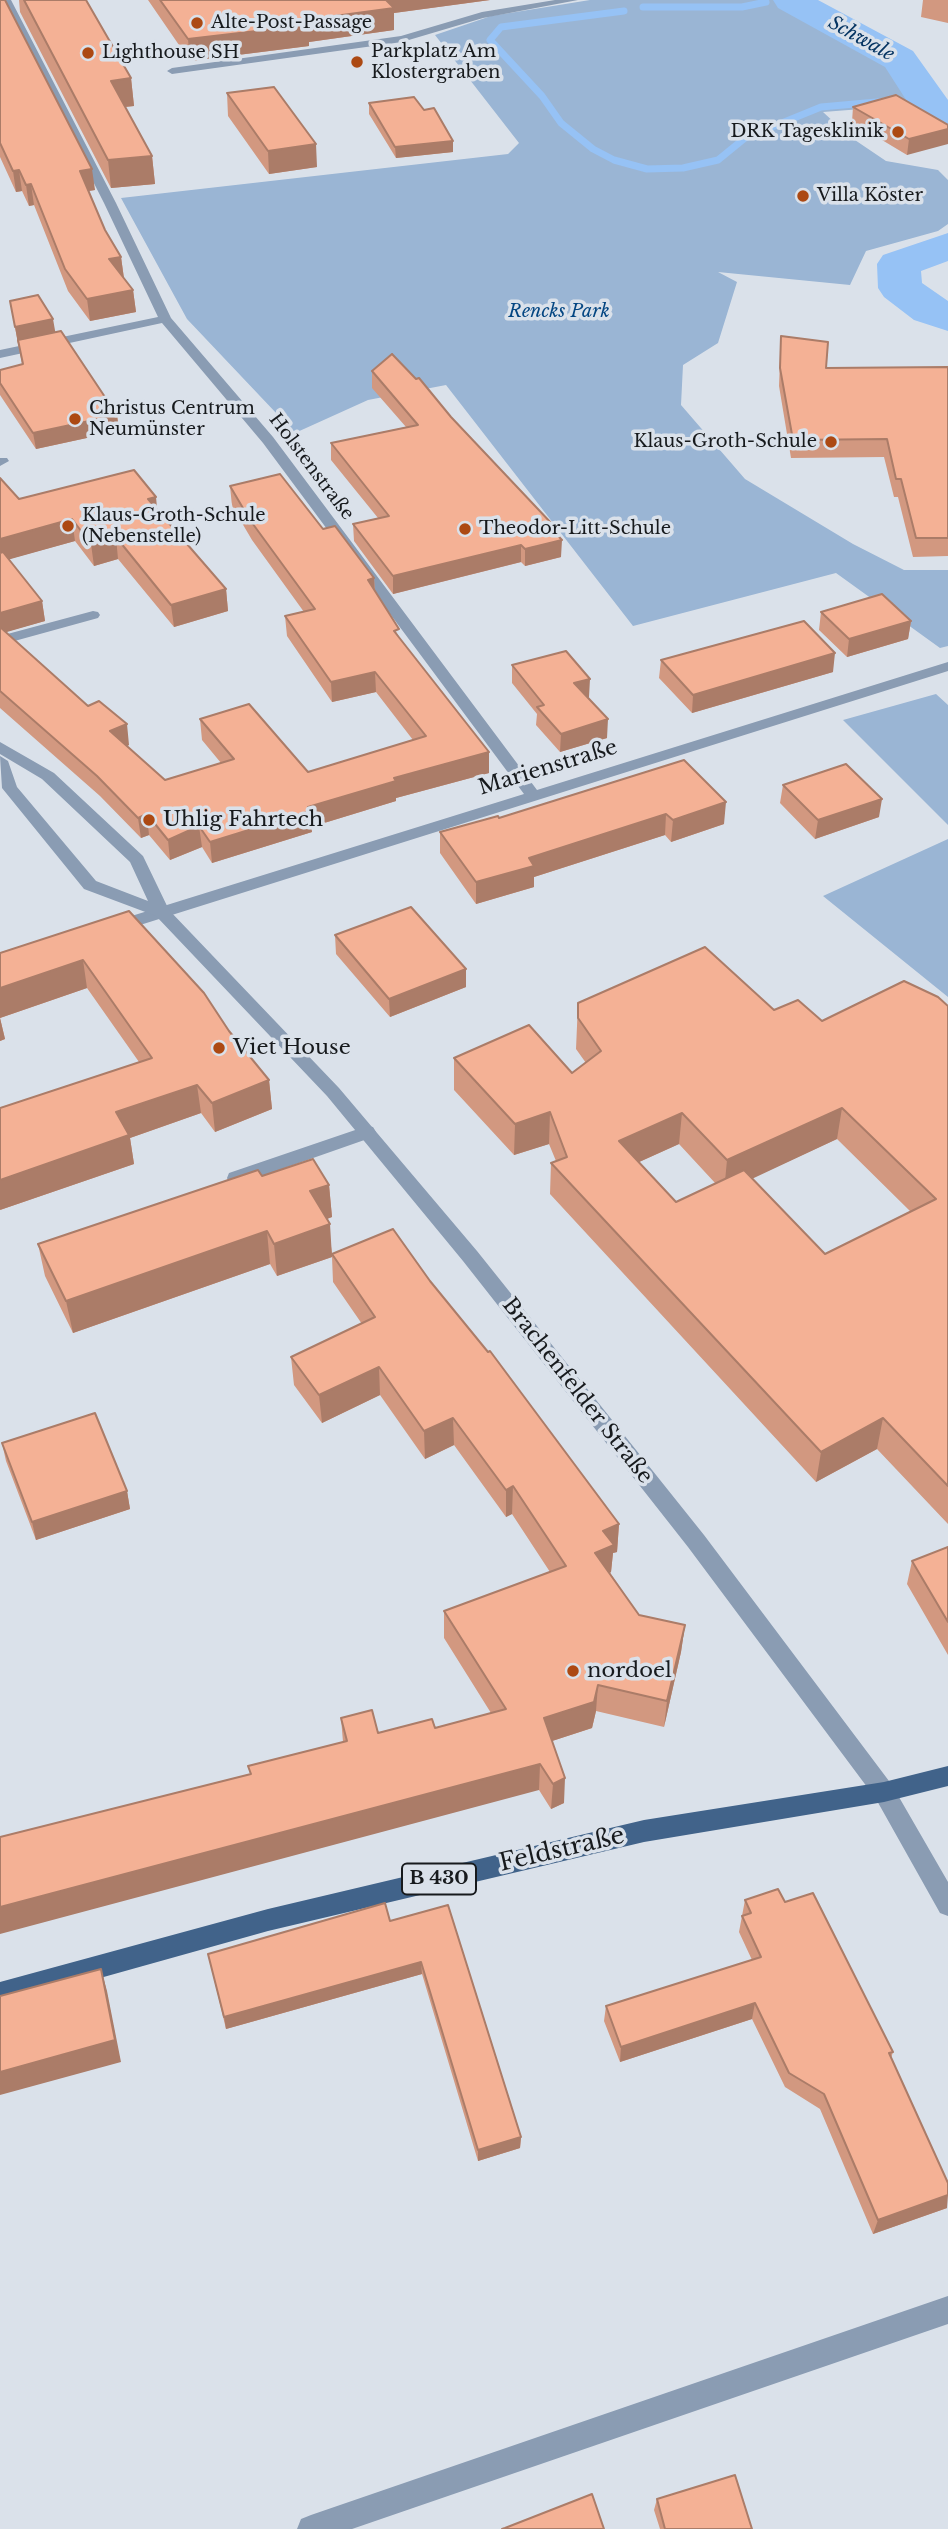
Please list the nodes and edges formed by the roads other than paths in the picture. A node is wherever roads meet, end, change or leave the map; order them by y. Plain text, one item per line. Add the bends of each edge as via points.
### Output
1 (6, 0) edge
2 (573, 0) edge
3 (172, 71) dead end
4 (165, 319) junction
5 (0, 354) edge
6 (93, 615) dead end
7 (0, 641) edge
8 (948, 666) edge
9 (0, 747) edge
10 (0, 761) edge
11 (533, 795) junction
12 (162, 912) junction
13 (99, 931) edge
14 (367, 1132) junction
15 (222, 1183) edge
16 (948, 1776) edge
17 (884, 1792) junction
18 (948, 1905) edge
19 (0, 1994) edge
20 (948, 2310) edge
21 (312, 2529) edge

1 - 4 street, Holstenstraße
2 - 3 street via 482,15 401,39
4 - 5 street
4 - 11 street, Holstenstraße via 268,440
6 - 7 street
8 - 11 street, Marienstraße
9 - 12 street, Brachenfelder Straße via 48,776 137,860
10 - 12 street, Brachenfelder Straße via 10,788 90,885
11 - 12 street, Marienstraße
12 - 13 street, Marienstraße
12 - 14 street, Brachenfelder Straße
14 - 15 street
14 - 17 street, Brachenfelder Straße via 600,1419
16 - 17 main road, B 430
17 - 18 street, Brachenfelder Straße
17 - 19 main road, Feldstraße / B 430 via 644,1831 268,1920
20 - 21 street

